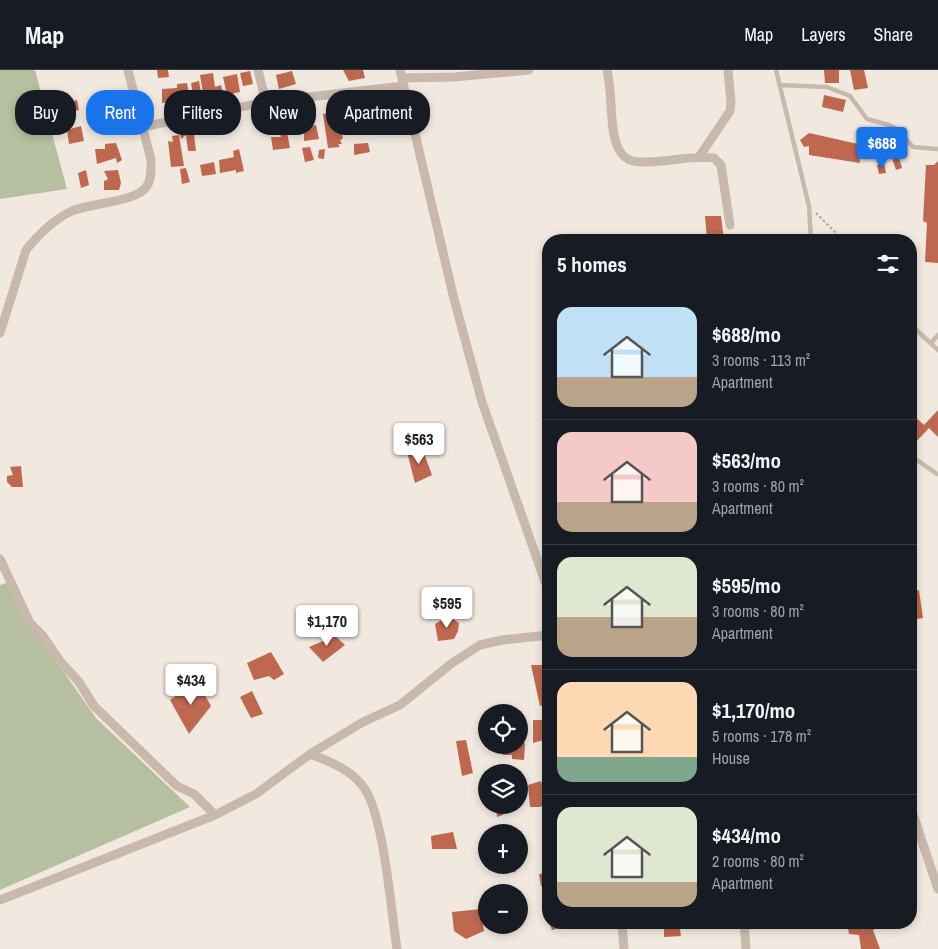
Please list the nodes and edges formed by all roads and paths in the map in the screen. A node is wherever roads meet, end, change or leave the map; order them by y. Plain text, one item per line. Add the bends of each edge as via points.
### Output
1 (128, 70) edge
2 (258, 70) edge
3 (529, 70) edge
4 (608, 70) edge
5 (728, 70) edge
6 (776, 70) edge
7 (401, 78) edge
8 (780, 85) junction
9 (133, 90) edge
10 (263, 90) edge
11 (316, 97) edge
12 (251, 105) edge
13 (154, 125) edge
14 (144, 135) edge
15 (938, 149) edge
16 (699, 157) junction
17 (809, 206) junction
18 (730, 225) dead end
19 (811, 234) edge
20 (838, 234) edge
21 (917, 330) edge
22 (0, 333) edge
23 (938, 335) edge
24 (932, 342) junction
25 (938, 350) edge
26 (917, 460) edge
27 (937, 474) edge
28 (0, 559) edge
29 (542, 572) edge
30 (542, 636) edge
31 (310, 754) junction
32 (215, 815) junction
33 (917, 826) edge
34 (938, 889) edge
35 (0, 900) edge
36 (623, 929) edge
37 (745, 929) edge
38 (397, 949) edge
39 (624, 949) edge
40 (746, 949) edge

1 - 9 street
2 - 10 street
3 - 7 street via 444,78
4 - 16 street via 614,132 621,154 642,162
5 - 16 street via 730,111
6 - 8 lane
7 - 11 street
7 - 29 street via 482,402
8 - 15 lane via 827,87 850,96 867,119 897,129 913,147
8 - 17 lane
12 - 13 street
14 - 22 street via 151,160 147,186 133,197 73,210 58,218 34,240 26,250
16 - 18 street via 714,158 721,165
17 - 19 lane
17 - 20 path
21 - 24 lane
23 - 24 lane
24 - 25 lane
26 - 27 lane
28 - 32 street via 30,623 79,682 94,706 177,786 194,794
30 - 31 street via 480,645 400,705 363,722
31 - 32 street via 256,794
31 - 38 street via 345,770 363,786 372,802 380,831
32 - 35 street
33 - 34 street
36 - 39 street
37 - 40 street

